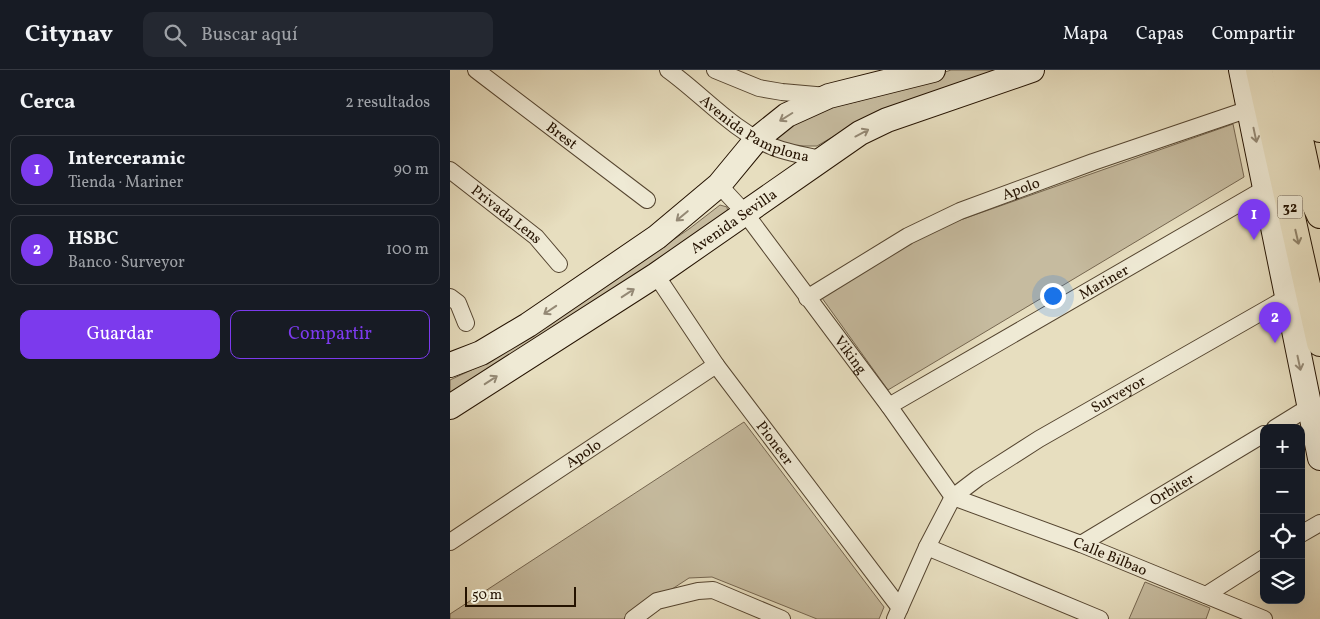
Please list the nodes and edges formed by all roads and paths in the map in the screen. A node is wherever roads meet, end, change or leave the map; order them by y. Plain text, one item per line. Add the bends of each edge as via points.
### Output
1 (476, 70) edge
2 (668, 70) edge
3 (716, 70) edge
4 (933, 70) edge
5 (1241, 70) edge
6 (1260, 70) edge
7 (1285, 70) edge
8 (1308, 70) edge
9 (1028, 71) edge
10 (829, 96) junction
11 (1249, 109) junction
12 (1320, 129) edge
13 (757, 139) junction
14 (822, 159) junction
15 (450, 170) edge
16 (719, 184) junction
17 (1266, 188) junction
18 (647, 200) dead end
19 (746, 213) junction
20 (1320, 215) edge
21 (559, 264) dead end
22 (656, 275) junction
23 (450, 297) edge
24 (807, 298) junction
25 (1286, 298) junction
26 (466, 323) dead end
27 (1320, 343) edge
28 (450, 365) edge
29 (716, 365) junction
30 (889, 406) junction
31 (450, 407) edge
32 (1308, 407) junction
33 (1281, 424) edge
34 (1260, 436) edge
35 (1320, 458) edge
36 (953, 497) junction
37 (1320, 523) edge
38 (1305, 532) edge
39 (450, 542) edge
40 (1081, 544) junction
41 (927, 547) junction
42 (1262, 559) edge
43 (1206, 595) junction
44 (657, 601) junction
45 (897, 614) edge
46 (774, 617) edge
47 (633, 619) edge
48 (649, 619) edge
49 (1100, 619) edge
50 (1264, 619) edge

1 - 18 street, Brest
2 - 13 street, Avenida Pamplona via 730,122
3 - 10 street, Avenida Pamplona via 759,88
4 - 10 street
5 - 11 street
6 -> 27 main road, 32
7 - 20 main road via 1313,200
8 - 12 main road
14 -> 9 street, Avenida Sevilla via 860,133 887,120
10 -> 13 street via 788,116
11 -> 17 street
11 - 24 street, Apolo via 960,211 908,236
13 - 14 street, Avenida Pamplona via 790,152
13 - 16 street
14 - 19 street, Avenida Sevilla
15 - 21 street, Privada Lens via 536,237
16 - 19 street, Viking
16 -> 28 street via 658,237 592,282 481,353
17 - 25 street
17 - 30 street, Mariner
19 - 22 street, Avenida Sevilla
19 - 24 street, Viking
22 - 29 street, Pioneer
31 -> 22 street, Avenida Sevilla
23 - 26 street via 458,303
24 - 30 street, Viking
25 -> 32 street
25 - 36 street, Surveyor via 1039,439
29 - 39 street, Apolo
29 - 45 street, Pioneer
30 - 36 street, Viking
32 - 33 street
32 - 35 street
34 - 40 street, Orbiter
36 - 40 street, Calle Bilbao
36 - 41 street
37 - 38 street
40 - 43 street, Calle Bilbao
41 - 45 street
41 - 49 street
42 - 43 street
43 - 50 street, Calle Bilbao
44 - 46 street via 713,590
44 - 47 street
44 - 48 street

